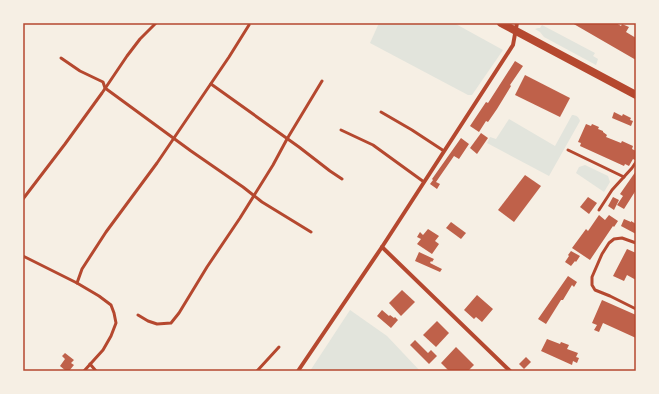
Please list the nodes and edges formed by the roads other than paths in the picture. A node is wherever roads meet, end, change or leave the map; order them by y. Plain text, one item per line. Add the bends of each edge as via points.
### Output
1 (156, 23) edge
2 (501, 23) edge
3 (249, 25) dead end
4 (516, 27) edge
5 (61, 58) dead end
6 (322, 81) dead end
7 (211, 84) junction
8 (106, 88) junction
9 (636, 95) edge
10 (381, 112) dead end
11 (341, 130) dead end
12 (174, 138) junction
13 (287, 139) junction
14 (568, 150) dead end
15 (444, 151) junction
16 (636, 162) edge
17 (624, 177) junction
18 (342, 179) dead end
19 (424, 182) junction
20 (254, 195) junction
21 (23, 199) edge
22 (599, 210) dead end
23 (310, 232) dead end
24 (636, 243) edge
25 (382, 247) junction
26 (23, 256) edge
27 (77, 283) junction
28 (636, 309) edge
29 (138, 315) dead end
30 (279, 347) dead end
31 (90, 364) junction
32 (84, 371) edge
33 (96, 371) edge
34 (257, 371) edge
35 (298, 371) edge
36 (510, 371) edge

1 - 8 lane via 140,39
2 - 4 main road
3 - 7 lane
4 - 9 main road
4 - 15 street via 513,45
5 - 8 lane via 80,71 104,82
6 - 13 lane
7 - 12 lane
7 - 13 lane
8 - 12 lane
8 - 21 lane
10 - 15 lane
11 - 19 lane via 373,145
12 - 20 lane
12 - 27 lane via 106,232 82,269
13 - 18 lane
13 - 20 lane
14 - 17 lane
15 - 19 street
16 - 17 lane
17 - 22 lane
19 - 25 street
20 - 23 lane
20 - 29 lane via 171,323 157,324
24 - 28 lane via 622,238 609,243 592,277 592,285 595,290
25 - 35 street
25 - 36 street
26 - 27 lane
27 - 31 lane via 111,306 116,324 103,350
30 - 34 lane
31 - 32 lane
31 - 33 lane

